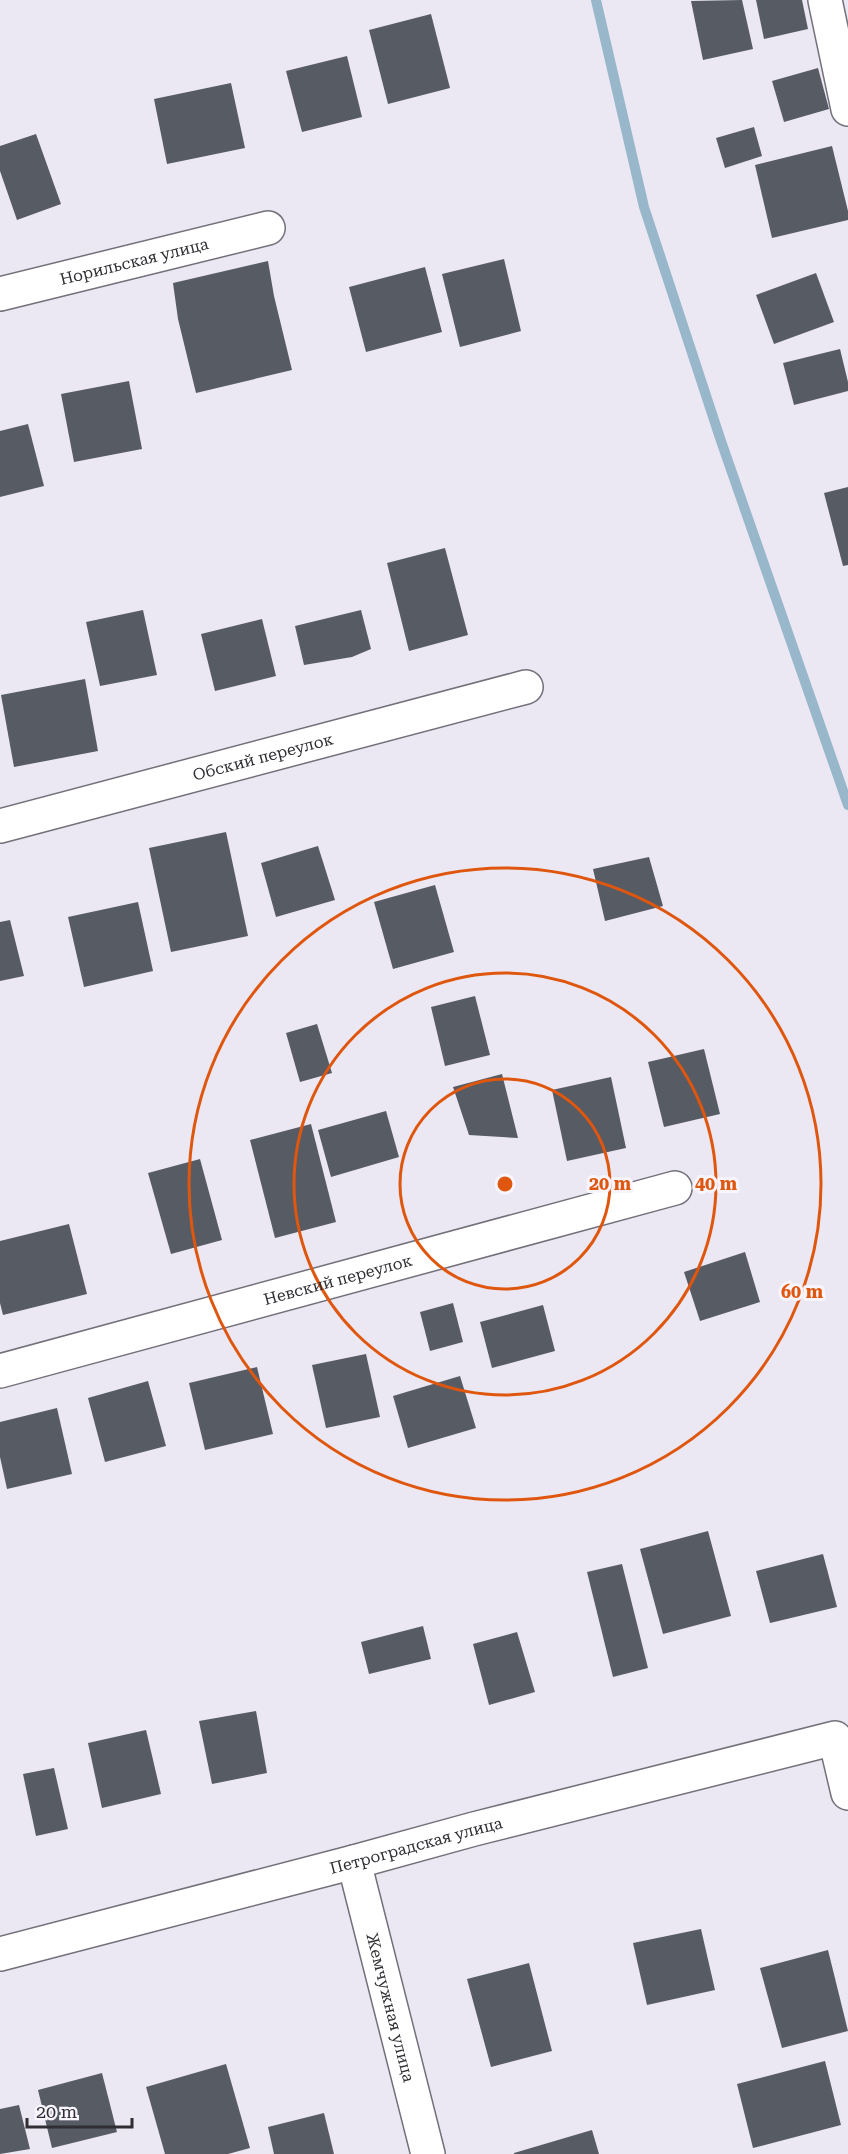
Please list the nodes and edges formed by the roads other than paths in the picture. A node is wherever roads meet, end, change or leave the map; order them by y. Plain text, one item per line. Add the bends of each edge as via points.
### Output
1 (825, 0) edge
2 (848, 109) edge
3 (268, 228) dead end
4 (0, 294) edge
5 (526, 687) dead end
6 (0, 826) edge
7 (675, 1188) dead end
8 (0, 1371) edge
9 (848, 1792) edge
10 (354, 1862) junction
11 (0, 1954) edge
12 (428, 2154) edge

1 - 2 street
3 - 4 street, Норильская улица
5 - 6 street, Обский переулок
7 - 8 street, Невский переулок
9 - 10 street, Петроградская улица via 835,1738
10 - 11 street, Петроградская улица
10 - 12 street, Жемчужная улица

